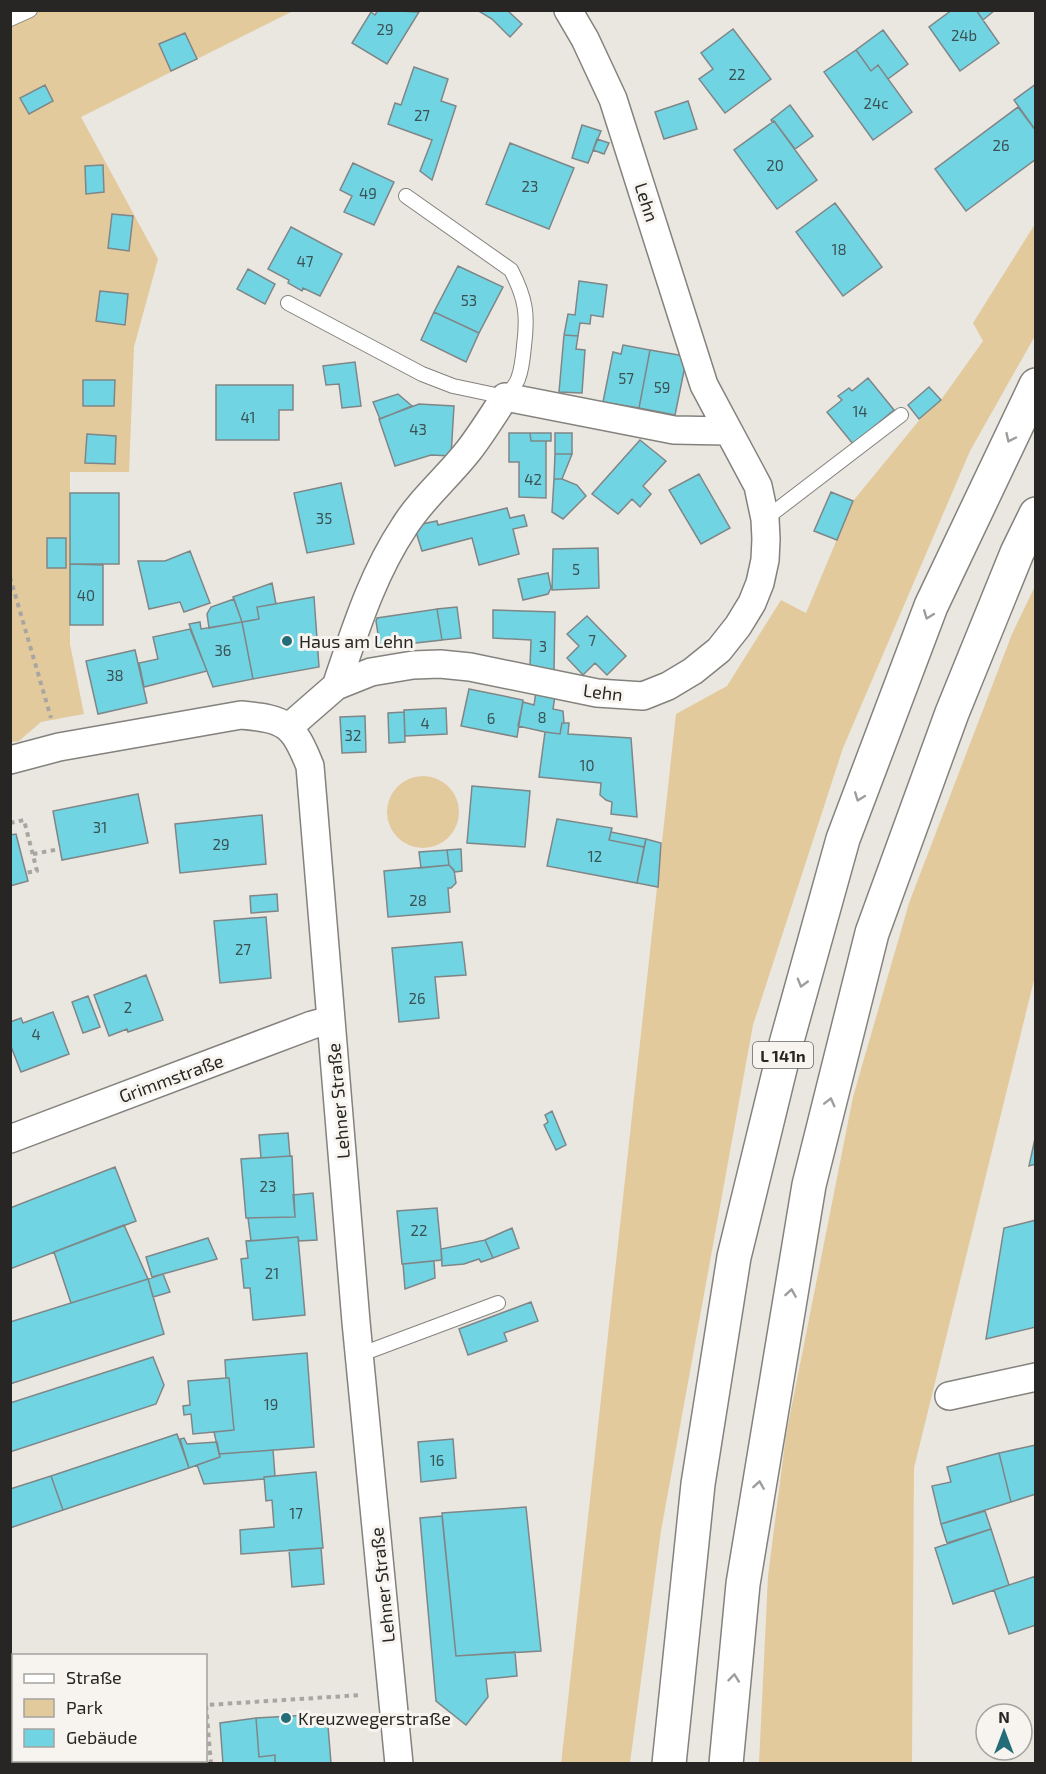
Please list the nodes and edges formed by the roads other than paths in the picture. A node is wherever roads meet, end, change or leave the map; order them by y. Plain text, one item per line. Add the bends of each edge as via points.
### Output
1 (30, 10) edge
2 (568, 10) edge
3 (10, 19) edge
4 (406, 196) dead end
5 (288, 303) dead end
6 (1035, 385) edge
7 (505, 398) junction
8 (901, 415) dead end
9 (727, 431) junction
10 (1035, 514) edge
11 (765, 519) junction
12 (336, 686) junction
13 (289, 727) junction
14 (10, 760) edge
15 (331, 1020) junction
16 (10, 1139) edge
17 (498, 1303) dead end
18 (359, 1355) junction
19 (1035, 1377) edge
20 (949, 1396) dead end
21 (399, 1764) edge
22 (669, 1764) edge
23 (726, 1764) edge

1 - 3 lane
2 - 9 street, Lehn via 614,99 704,385
4 - 7 lane, Lehn via 512,270 521,288 527,321 522,359 518,380
5 - 7 lane via 423,374 453,386
6 -> 22 highway, L 141n via 932,606 851,817 786,1044 732,1268 698,1484
7 - 9 street via 674,430
7 - 12 street, Lehn via 468,451 399,534 359,619
8 - 11 lane
9 - 11 street, Lehn via 758,486
23 -> 10 highway, L 141n via 743,1584 809,1185 872,933 952,713
11 - 12 street, Lehn via 765,560 752,603 719,650 668,686 642,696 597,693 440,664 371,672
12 - 13 street, Lehn
13 - 14 street via 269,717 241,715 59,747
13 - 15 street, Lehner Straße via 310,766
15 - 16 street, Grimmstraße
15 - 18 street, Lehner Straße
17 - 18 lane
18 - 21 street, Lehner Straße
19 - 20 street

